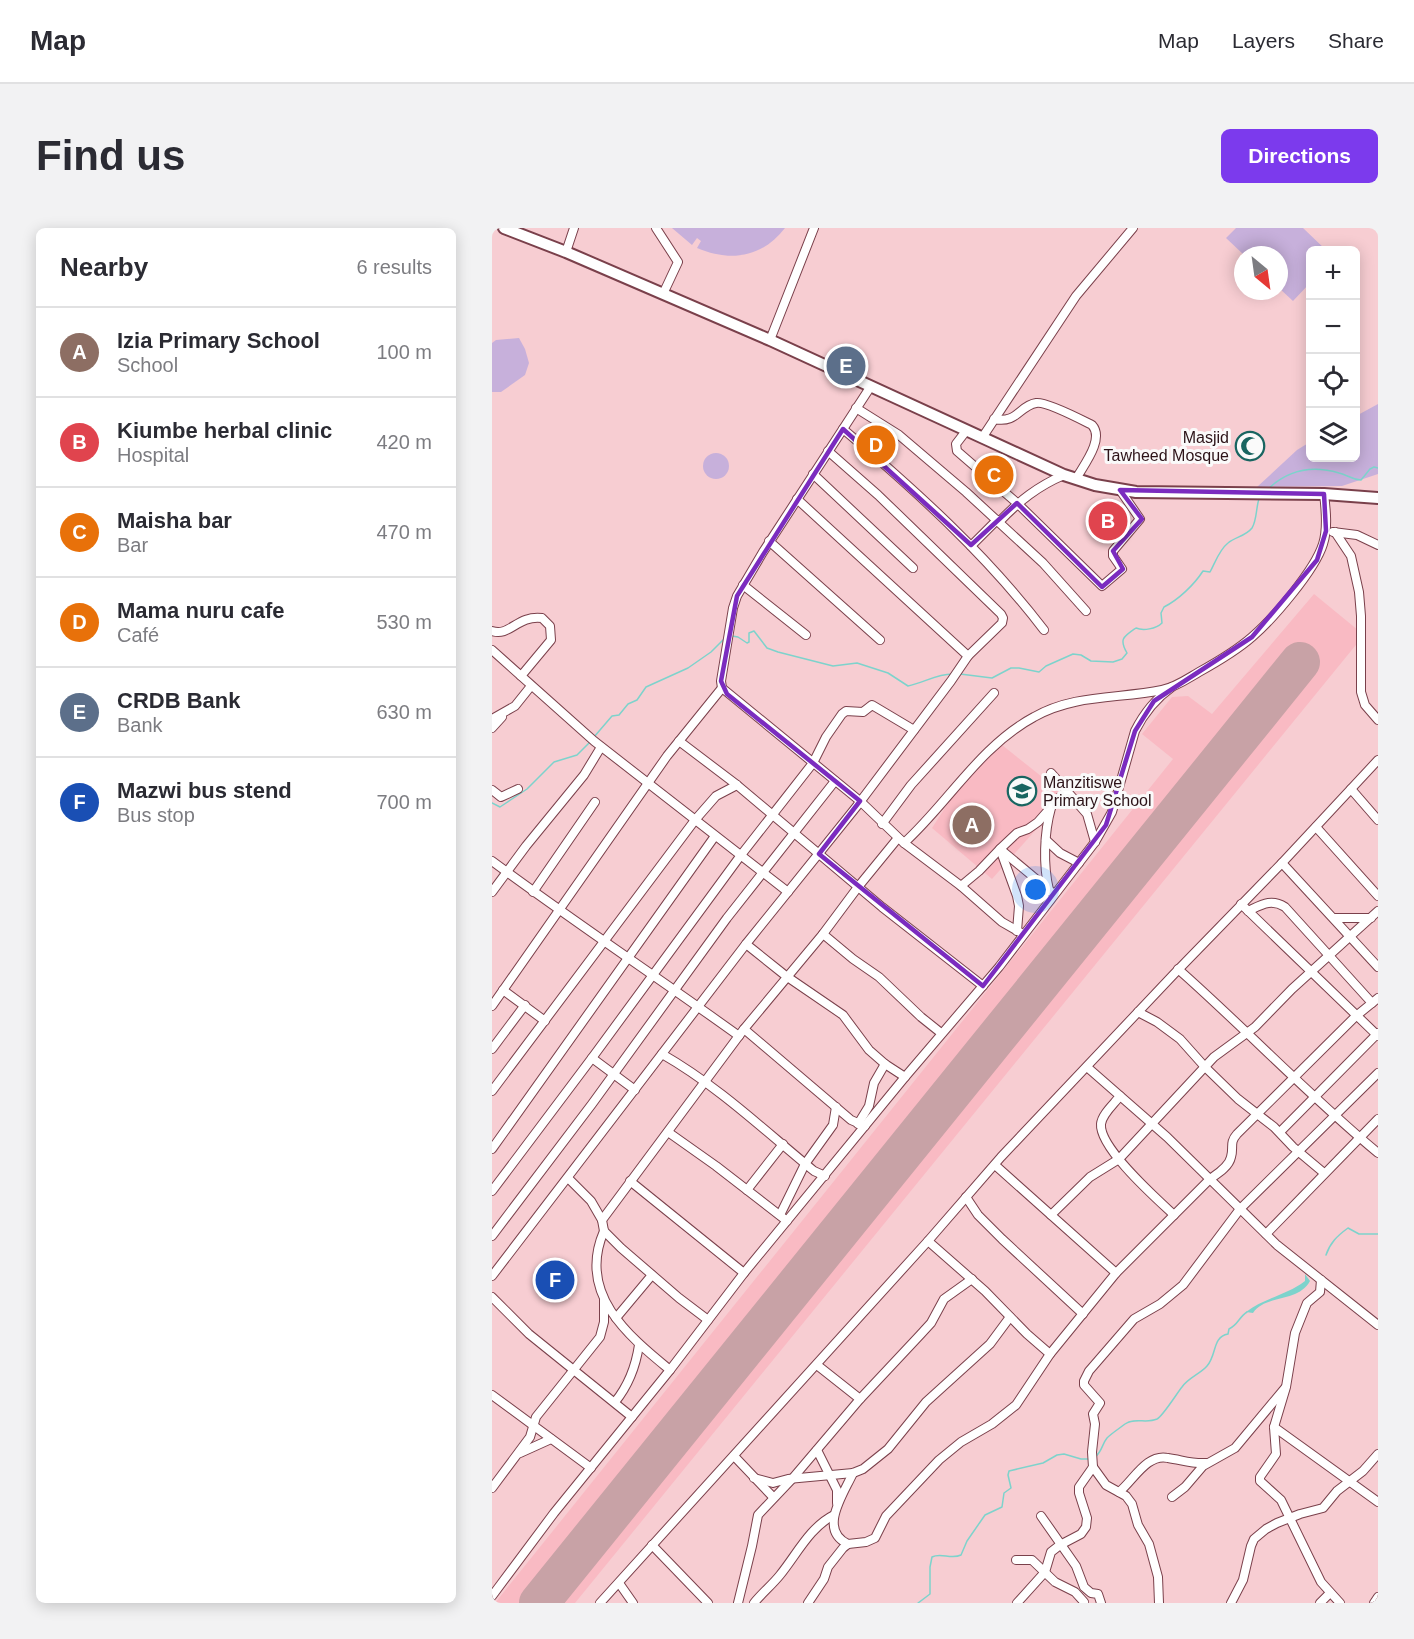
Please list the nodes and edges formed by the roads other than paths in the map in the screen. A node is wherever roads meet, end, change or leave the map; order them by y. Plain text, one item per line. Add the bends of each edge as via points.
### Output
1 (504, 228) edge
2 (574, 228) edge
3 (656, 228) edge
4 (814, 228) edge
5 (1133, 228) edge
6 (566, 252) junction
7 (663, 294) junction
8 (770, 340) junction
9 (871, 386) junction
10 (856, 408) junction
11 (994, 419) junction
12 (843, 429) junction
13 (966, 431) junction
14 (982, 438) junction
15 (828, 451) junction
16 (813, 474) junction
17 (1064, 475) junction
18 (1076, 479) junction
19 (1120, 490) junction
20 (1324, 494) junction
21 (1378, 498) edge
22 (797, 499) junction
23 (1017, 503) junction
24 (998, 521) junction
25 (1326, 531) junction
26 (1335, 532) junction
27 (769, 542) junction
28 (1378, 545) edge
29 (971, 546) junction
30 (913, 568) dead end
31 (743, 585) junction
32 (1086, 610) dead end
33 (1044, 630) dead end
34 (492, 631) edge
35 (806, 635) dead end
36 (880, 640) dead end
37 (492, 650) edge
38 (968, 656) junction
39 (522, 676) junction
40 (531, 686) junction
41 (1172, 687) junction
42 (722, 688) junction
43 (994, 693) dead end
44 (509, 710) junction
45 (492, 719) edge
46 (1378, 720) edge
47 (492, 728) edge
48 (914, 730) junction
49 (679, 741) junction
50 (601, 747) junction
51 (1378, 760) edge
52 (813, 763) junction
53 (1051, 773) dead end
54 (835, 781) junction
55 (648, 783) junction
56 (737, 785) junction
57 (518, 789) dead end
58 (1351, 789) junction
59 (492, 790) edge
60 (1060, 797) dead end
61 (860, 801) junction
62 (595, 802) dead end
63 (1052, 807) junction
64 (772, 814) junction
65 (696, 820) junction
66 (1378, 820) edge
67 (882, 824) junction
68 (1316, 827) junction
69 (793, 832) junction
70 (716, 836) junction
71 (1046, 840) junction
72 (901, 841) junction
73 (1095, 842) junction
74 (1000, 849) junction
75 (819, 854) junction
76 (741, 855) junction
77 (492, 861) edge
78 (1079, 863) junction
79 (1282, 863) junction
80 (507, 872) junction
81 (763, 872) junction
82 (961, 886) junction
83 (858, 887) junction
84 (492, 892) edge
85 (533, 892) junction
86 (788, 892) junction
87 (1052, 892) junction
88 (1378, 896) edge
89 (1240, 904) junction
90 (560, 910) junction
91 (1248, 911) junction
92 (1378, 911) edge
93 (1334, 918) junction
94 (1371, 918) junction
95 (1020, 932) junction
96 (823, 934) junction
97 (1350, 936) junction
98 (605, 941) junction
99 (746, 944) junction
100 (1330, 955) junction
101 (628, 957) junction
102 (1378, 967) edge
103 (1178, 969) junction
104 (1310, 972) junction
105 (654, 975) junction
106 (786, 976) junction
107 (983, 986) junction
108 (503, 990) junction
109 (674, 990) junction
110 (1375, 1000) edge
111 (492, 1005) edge
112 (525, 1005) junction
113 (699, 1007) junction
114 (1138, 1012) junction
115 (1356, 1016) junction
116 (545, 1021) junction
117 (741, 1032) junction
118 (1248, 1032) junction
119 (941, 1033) junction
120 (1378, 1034) edge
121 (492, 1049) edge
122 (662, 1054) junction
123 (592, 1058) junction
124 (885, 1064) junction
125 (1087, 1067) junction
126 (1205, 1067) junction
127 (1378, 1073) edge
128 (614, 1074) junction
129 (905, 1077) junction
130 (1294, 1078) junction
131 (705, 1082) junction
132 (492, 1090) edge
133 (635, 1090) junction
134 (1120, 1096) junction
135 (1315, 1097) junction
136 (836, 1107) junction
137 (1256, 1114) junction
138 (1335, 1115) junction
139 (1378, 1119) edge
140 (862, 1125) junction
141 (1152, 1125) junction
142 (668, 1132) junction
143 (1280, 1132) junction
144 (1360, 1137) junction
145 (783, 1144) junction
146 (492, 1149) edge
147 (1298, 1151) junction
148 (1378, 1153) edge
149 (1119, 1159) junction
150 (806, 1164) junction
151 (995, 1165) junction
152 (1324, 1173) junction
153 (825, 1176) junction
154 (568, 1178) junction
155 (1210, 1179) junction
156 (630, 1180) junction
157 (747, 1190) junction
158 (492, 1191) edge
159 (966, 1197) junction
160 (1240, 1209) junction
161 (1051, 1215) junction
162 (1174, 1215) junction
163 (783, 1218) junction
164 (602, 1220) junction
165 (604, 1231) junction
166 (1266, 1234) junction
167 (492, 1236) edge
168 (928, 1241) junction
169 (744, 1273) junction
170 (1116, 1273) junction
171 (652, 1275) junction
172 (492, 1276) edge
173 (1318, 1277) junction
174 (972, 1279) junction
175 (492, 1298) edge
176 (604, 1300) junction
177 (1083, 1314) junction
178 (1010, 1317) junction
179 (616, 1318) junction
180 (708, 1320) junction
181 (1378, 1324) edge
182 (639, 1345) junction
183 (1050, 1354) junction
184 (818, 1365) junction
185 (573, 1369) junction
186 (670, 1370) junction
187 (1286, 1387) junction
188 (492, 1395) edge
189 (860, 1399) junction
190 (615, 1402) junction
191 (632, 1417) junction
192 (532, 1425) junction
193 (1274, 1427) junction
194 (551, 1439) junction
195 (817, 1450) junction
196 (518, 1454) junction
197 (1378, 1454) edge
198 (734, 1456) junction
199 (1208, 1463) junction
200 (1093, 1467) junction
201 (591, 1468) junction
202 (852, 1473) junction
203 (830, 1474) junction
204 (840, 1474) junction
205 (754, 1478) junction
206 (792, 1479) junction
207 (1351, 1481) junction
208 (492, 1488) edge
209 (1119, 1492) junction
210 (838, 1494) junction
211 (773, 1497) junction
212 (1172, 1497) dead end
213 (1378, 1502) edge
214 (835, 1512) junction
215 (1041, 1516) dead end
216 (1291, 1517) junction
217 (848, 1544) junction
218 (652, 1545) junction
219 (1060, 1545) junction
220 (1016, 1560) dead end
221 (1045, 1572) junction
222 (619, 1583) junction
223 (1092, 1593) junction
224 (1330, 1593) junction
225 (492, 1596) edge
226 (1378, 1597) edge
227 (600, 1603) edge
228 (633, 1603) edge
229 (708, 1603) edge
230 (738, 1603) edge
231 (754, 1603) edge
232 (808, 1603) edge
233 (1017, 1603) edge
234 (1084, 1603) edge
235 (1101, 1603) edge
236 (1159, 1603) edge
237 (1231, 1603) edge
238 (1320, 1603) edge
239 (1340, 1603) edge
240 (1374, 1603) edge

1 - 6 highway
2 - 6 street
3 - 7 street via 678,262
4 - 8 street
5 - 11 street via 1076,296
6 - 7 highway
7 - 8 highway
8 - 9 highway
9 - 10 street
9 - 13 highway
10 - 12 street
10 - 24 street via 909,443
11 - 14 street
11 - 18 street via 1007,420 1040,402 1092,425 1097,437
12 - 15 street
12 - 29 street
13 - 14 highway
13 - 23 street via 956,444 957,452
14 - 17 highway
15 - 16 street
15 - 38 street via 1001,614 1002,622
16 - 22 street
16 - 30 street
17 - 18 highway
17 - 23 street
18 - 19 highway
19 - 20 highway
19 - 23 street via 1140,519 1113,551 1122,569 1102,586
20 - 21 highway
20 - 25 street
22 - 27 street
22 - 38 street
23 - 24 street
24 - 29 street
24 - 32 street
25 - 26 street
25 - 41 street via 1317,560 1266,623 1231,652
26 - 28 street via 1357,535
26 - 46 street via 1351,556 1359,592 1360,692
27 - 31 street
27 - 36 street
29 - 33 street
31 - 35 street
31 - 42 street via 733,608
34 - 39 street via 502,633 528,618 542,618 550,626 551,640
37 - 39 street
38 - 48 street
39 - 40 street
40 - 44 street
40 - 50 street
41 - 72 street via 1063,704 1025,722 980,760
41 - 73 street via 1160,695 1135,731 1112,812
42 - 49 street
42 - 52 street
43 - 67 street via 911,785
44 - 45 street
44 - 47 street
48 - 52 street via 872,705 859,712 846,711 826,736
48 - 61 street
49 - 55 street
49 - 56 street
50 - 55 street
50 - 80 street via 584,775
51 - 58 street
52 - 54 street
52 - 64 street
53 - 73 street via 1087,814
54 - 61 street
54 - 69 street
55 - 65 street
55 - 90 street
56 - 64 street
56 - 65 street via 716,796
57 - 59 street via 501,797
58 - 66 street
58 - 68 street
60 - 63 street
61 - 67 street
61 - 75 street
62 - 85 street
63 - 71 street
63 - 74 street
64 - 69 street
64 - 76 street
65 - 70 street
65 - 98 street
67 - 72 street
68 - 79 street
68 - 88 street
69 - 75 street
69 - 81 street
70 - 76 street
70 - 101 street
71 - 78 street
71 - 87 street
72 - 82 street
72 - 83 street
73 - 78 street
74 - 82 street
74 - 87 street
74 - 95 street via 1017,896
75 - 83 street
75 - 86 street
76 - 81 street
76 - 105 street
77 - 80 street
78 - 87 street
79 - 89 street
79 - 93 street
80 - 84 street
80 - 85 street
81 - 86 street
81 - 109 street
82 - 95 street via 1002,922
83 - 96 street
83 - 107 street
85 - 90 street
86 - 99 street
87 - 95 street
89 - 91 street
89 - 103 street
90 - 98 street
90 - 108 street
91 - 100 street via 1268,903 1281,904
91 - 104 street
92 - 94 street
93 - 94 street
93 - 97 street
94 - 97 street
95 - 107 street
96 - 106 street
96 - 119 street via 879,977
97 - 100 street
97 - 102 street
98 - 101 street
98 - 116 street
99 - 106 street
99 - 113 street
100 - 104 street
100 - 110 street
101 - 105 street
101 - 146 street
103 - 114 street
103 - 118 street
104 - 115 street
104 - 118 street
105 - 109 street
105 - 123 street
106 - 117 street
106 - 124 street via 843,1015 869,1050
107 - 119 street
108 - 111 street
108 - 112 street
109 - 113 street
109 - 128 street
110 - 115 street
112 - 116 street
112 - 121 street
113 - 117 street
113 - 122 street
114 - 125 street
114 - 126 street via 1180,1038
115 - 120 street
115 - 130 street
116 - 132 street
117 - 131 street
117 - 136 street
118 - 126 street
118 - 130 street
119 - 129 street
120 - 135 street
122 - 131 street
122 - 133 street
123 - 128 street
123 - 158 street
124 - 129 street
124 - 140 street via 874,1083
125 - 134 street
125 - 151 street
126 - 137 street
126 - 141 street
127 - 138 street
128 - 133 street
128 - 167 street
129 - 140 street
130 - 135 street
130 - 137 street
131 - 142 street
131 - 145 street
133 - 154 street
134 - 141 street
134 - 149 street via 1101,1125
135 - 138 street
135 - 143 street
136 - 140 street
136 - 150 street via 833,1125
137 - 143 street
137 - 155 street via 1233,1139 1229,1161
138 - 144 street
138 - 147 street
139 - 144 street
140 - 153 street
141 - 149 street
141 - 155 street
142 - 156 street
142 - 157 street
143 - 147 street
144 - 148 street
144 - 152 street
145 - 150 street
145 - 157 street
147 - 152 street
147 - 160 street
149 - 161 street via 1089,1177
149 - 162 street
150 - 153 street
150 - 163 street via 791,1188
151 - 159 street
151 - 161 street
152 - 166 street
153 - 163 street
154 - 164 street via 591,1201
154 - 172 street
155 - 160 street
155 - 162 street
156 - 164 street
156 - 169 street
157 - 163 street
159 - 168 street
159 - 177 street via 978,1215
160 - 166 street
160 - 200 street via 1183,1285 1134,1318 1089,1371 1084,1385 1100,1403 1093,1413
161 - 170 street
162 - 170 street
163 - 169 street
164 - 165 street
165 - 171 street
165 - 176 street via 596,1259
166 - 173 street
168 - 174 street
168 - 184 street
169 - 180 street
170 - 177 street
171 - 179 street
171 - 180 street
173 - 181 street
173 - 187 street via 1320,1292 1307,1303 1295,1333
174 - 178 street
174 - 189 street via 944,1299 927,1328
175 - 185 street
176 - 179 street
176 - 185 street via 600,1337
177 - 183 street
178 - 183 street
178 - 202 street via 990,1344 926,1402 888,1449 874,1462
179 - 182 street
180 - 186 street
182 - 186 street
182 - 190 street via 624,1389
183 - 217 street via 1016,1405 939,1460 886,1516 875,1538
184 - 189 street
184 - 198 street
185 - 190 street
185 - 192 street
186 - 191 street
187 - 193 street
187 - 199 street via 1235,1448
188 - 192 street
189 - 195 street
190 - 191 street
191 - 201 street
192 - 194 street
192 - 196 street via 530,1437
193 - 207 street
193 - 216 street via 1276,1454 1260,1481 1278,1496
194 - 196 street
194 - 201 street
195 - 203 street
195 - 206 street
196 - 208 street
197 - 207 street
198 - 205 street
198 - 218 street
199 - 209 street via 1167,1457 1153,1460
199 - 212 street
200 - 209 street via 1106,1485
200 - 219 street via 1079,1487 1086,1527
201 - 225 street
202 - 204 street
202 - 214 street
203 - 204 street
203 - 206 street
203 - 210 street
204 - 210 street
205 - 206 street via 768,1483
205 - 211 street
206 - 211 street
207 - 213 street
207 - 216 street via 1320,1510
209 - 236 street via 1130,1501 1149,1544 1158,1577
210 - 214 street
211 - 230 street via 756,1520
214 - 217 street via 834,1532
214 - 231 street via 813,1532
215 - 219 street
216 - 224 street
216 - 237 street via 1254,1539 1243,1580
217 - 232 street via 828,1566
218 - 222 street
218 - 229 street
219 - 221 street via 1048,1556
219 - 223 street via 1078,1570 1084,1587
220 - 221 street via 1032,1560
221 - 233 street
221 - 234 street via 1075,1592
222 - 227 street
222 - 228 street
223 - 234 street
223 - 235 street via 1098,1594
224 - 238 street
224 - 239 street
226 - 240 street

